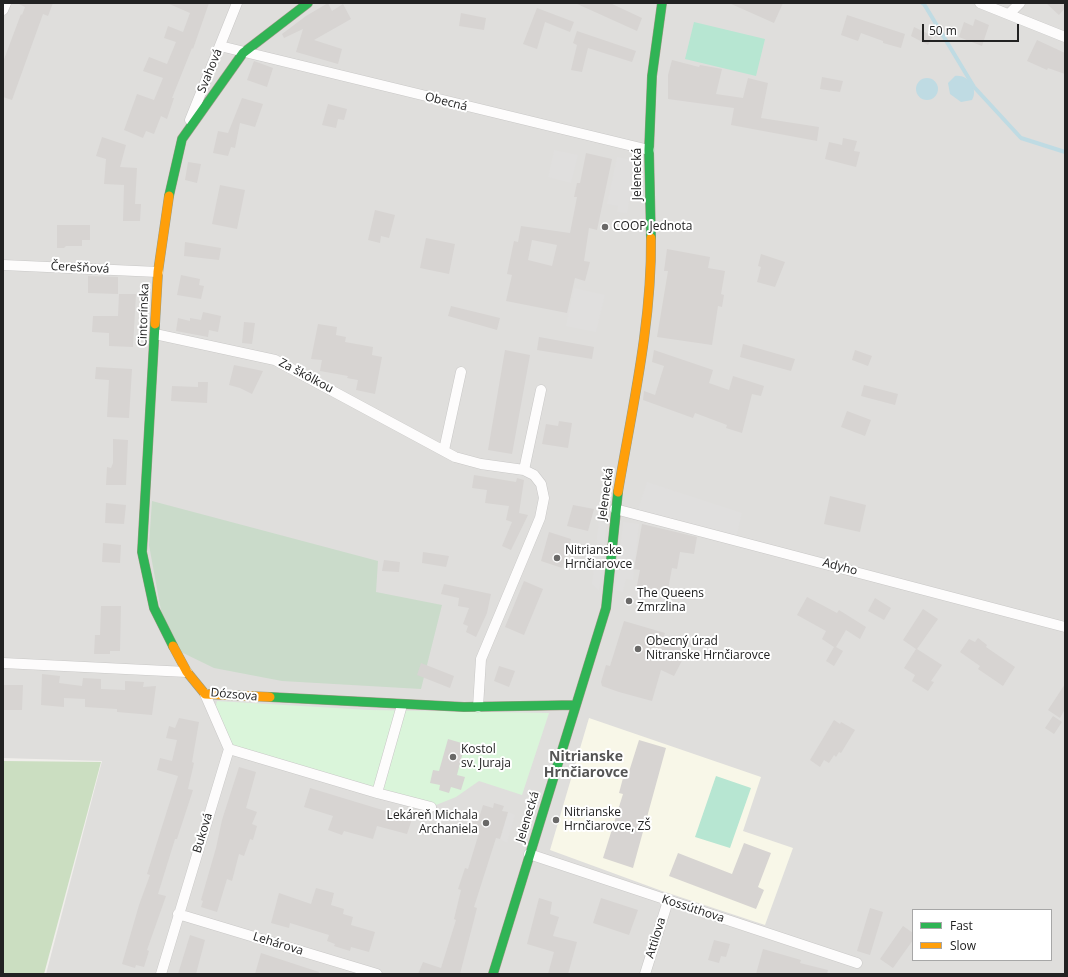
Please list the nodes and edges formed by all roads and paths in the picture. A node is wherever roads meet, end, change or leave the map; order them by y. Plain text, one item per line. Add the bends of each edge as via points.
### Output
1 (6, 3) edge
2 (236, 3) edge
3 (308, 3) edge
4 (662, 3) edge
5 (980, 3) edge
6 (1020, 3) edge
7 (3, 10) edge
8 (1009, 14) junction
9 (1065, 36) edge
10 (220, 46) junction
11 (243, 53) junction
12 (182, 138) junction
13 (649, 150) junction
14 (3, 265) edge
15 (158, 272) junction
16 (156, 334) junction
17 (460, 372) dead end
18 (541, 390) dead end
19 (444, 450) junction
20 (524, 470) junction
21 (615, 508) junction
22 (1065, 627) edge
23 (3, 663) edge
24 (187, 672) junction
25 (205, 694) junction
26 (402, 705) junction
27 (576, 705) junction
28 (478, 707) junction
29 (229, 749) junction
30 (377, 793) junction
31 (431, 806) dead end
32 (529, 854) junction
33 (668, 901) junction
34 (178, 914) junction
35 (857, 962) dead end
36 (161, 974) edge
37 (377, 974) edge
38 (494, 974) edge
39 (645, 974) edge

1 - 7 street
2 - 10 street, Svahová
3 - 11 street, Cintorínska
4 - 13 street, Jelenecká via 652,76
5 - 8 street
6 - 8 street
8 - 9 street
10 - 11 street, Obecná
10 - 12 street, Svahová
11 - 12 street, Cintorínska
11 - 13 street, Obecná
12 - 15 street, Cintorínska via 168,199
13 - 21 street, Jelenecká via 651,264 643,343
14 - 15 street, Čerešňová
15 - 16 street, Cintorínska
16 - 19 street, Za škôlkou via 276,360
16 - 24 street, Cintorínska via 142,552 154,608
17 - 19 street
18 - 20 street
19 - 20 street, Za škôlkou via 465,461
20 - 28 street, Za škôlkou via 534,475 541,484 544,498 540,518 481,659
21 - 22 street, Adyho
21 - 27 street, Jelenecká via 606,608
23 - 24 street
24 - 25 street, Dózsova
25 - 26 street, Dózsova
25 - 29 street
26 - 28 street, Dózsova
26 - 30 street
27 - 28 street, Dózsova
27 - 32 street, Jelenecká
29 - 30 street
29 - 34 street, Buková
30 - 31 street
32 - 33 street, Kossúthova
32 - 38 street, Jelenecká
33 - 35 street, Kossúthova
33 - 39 street, Attilova
34 - 36 street, Buková
34 - 37 street, Lehárova

